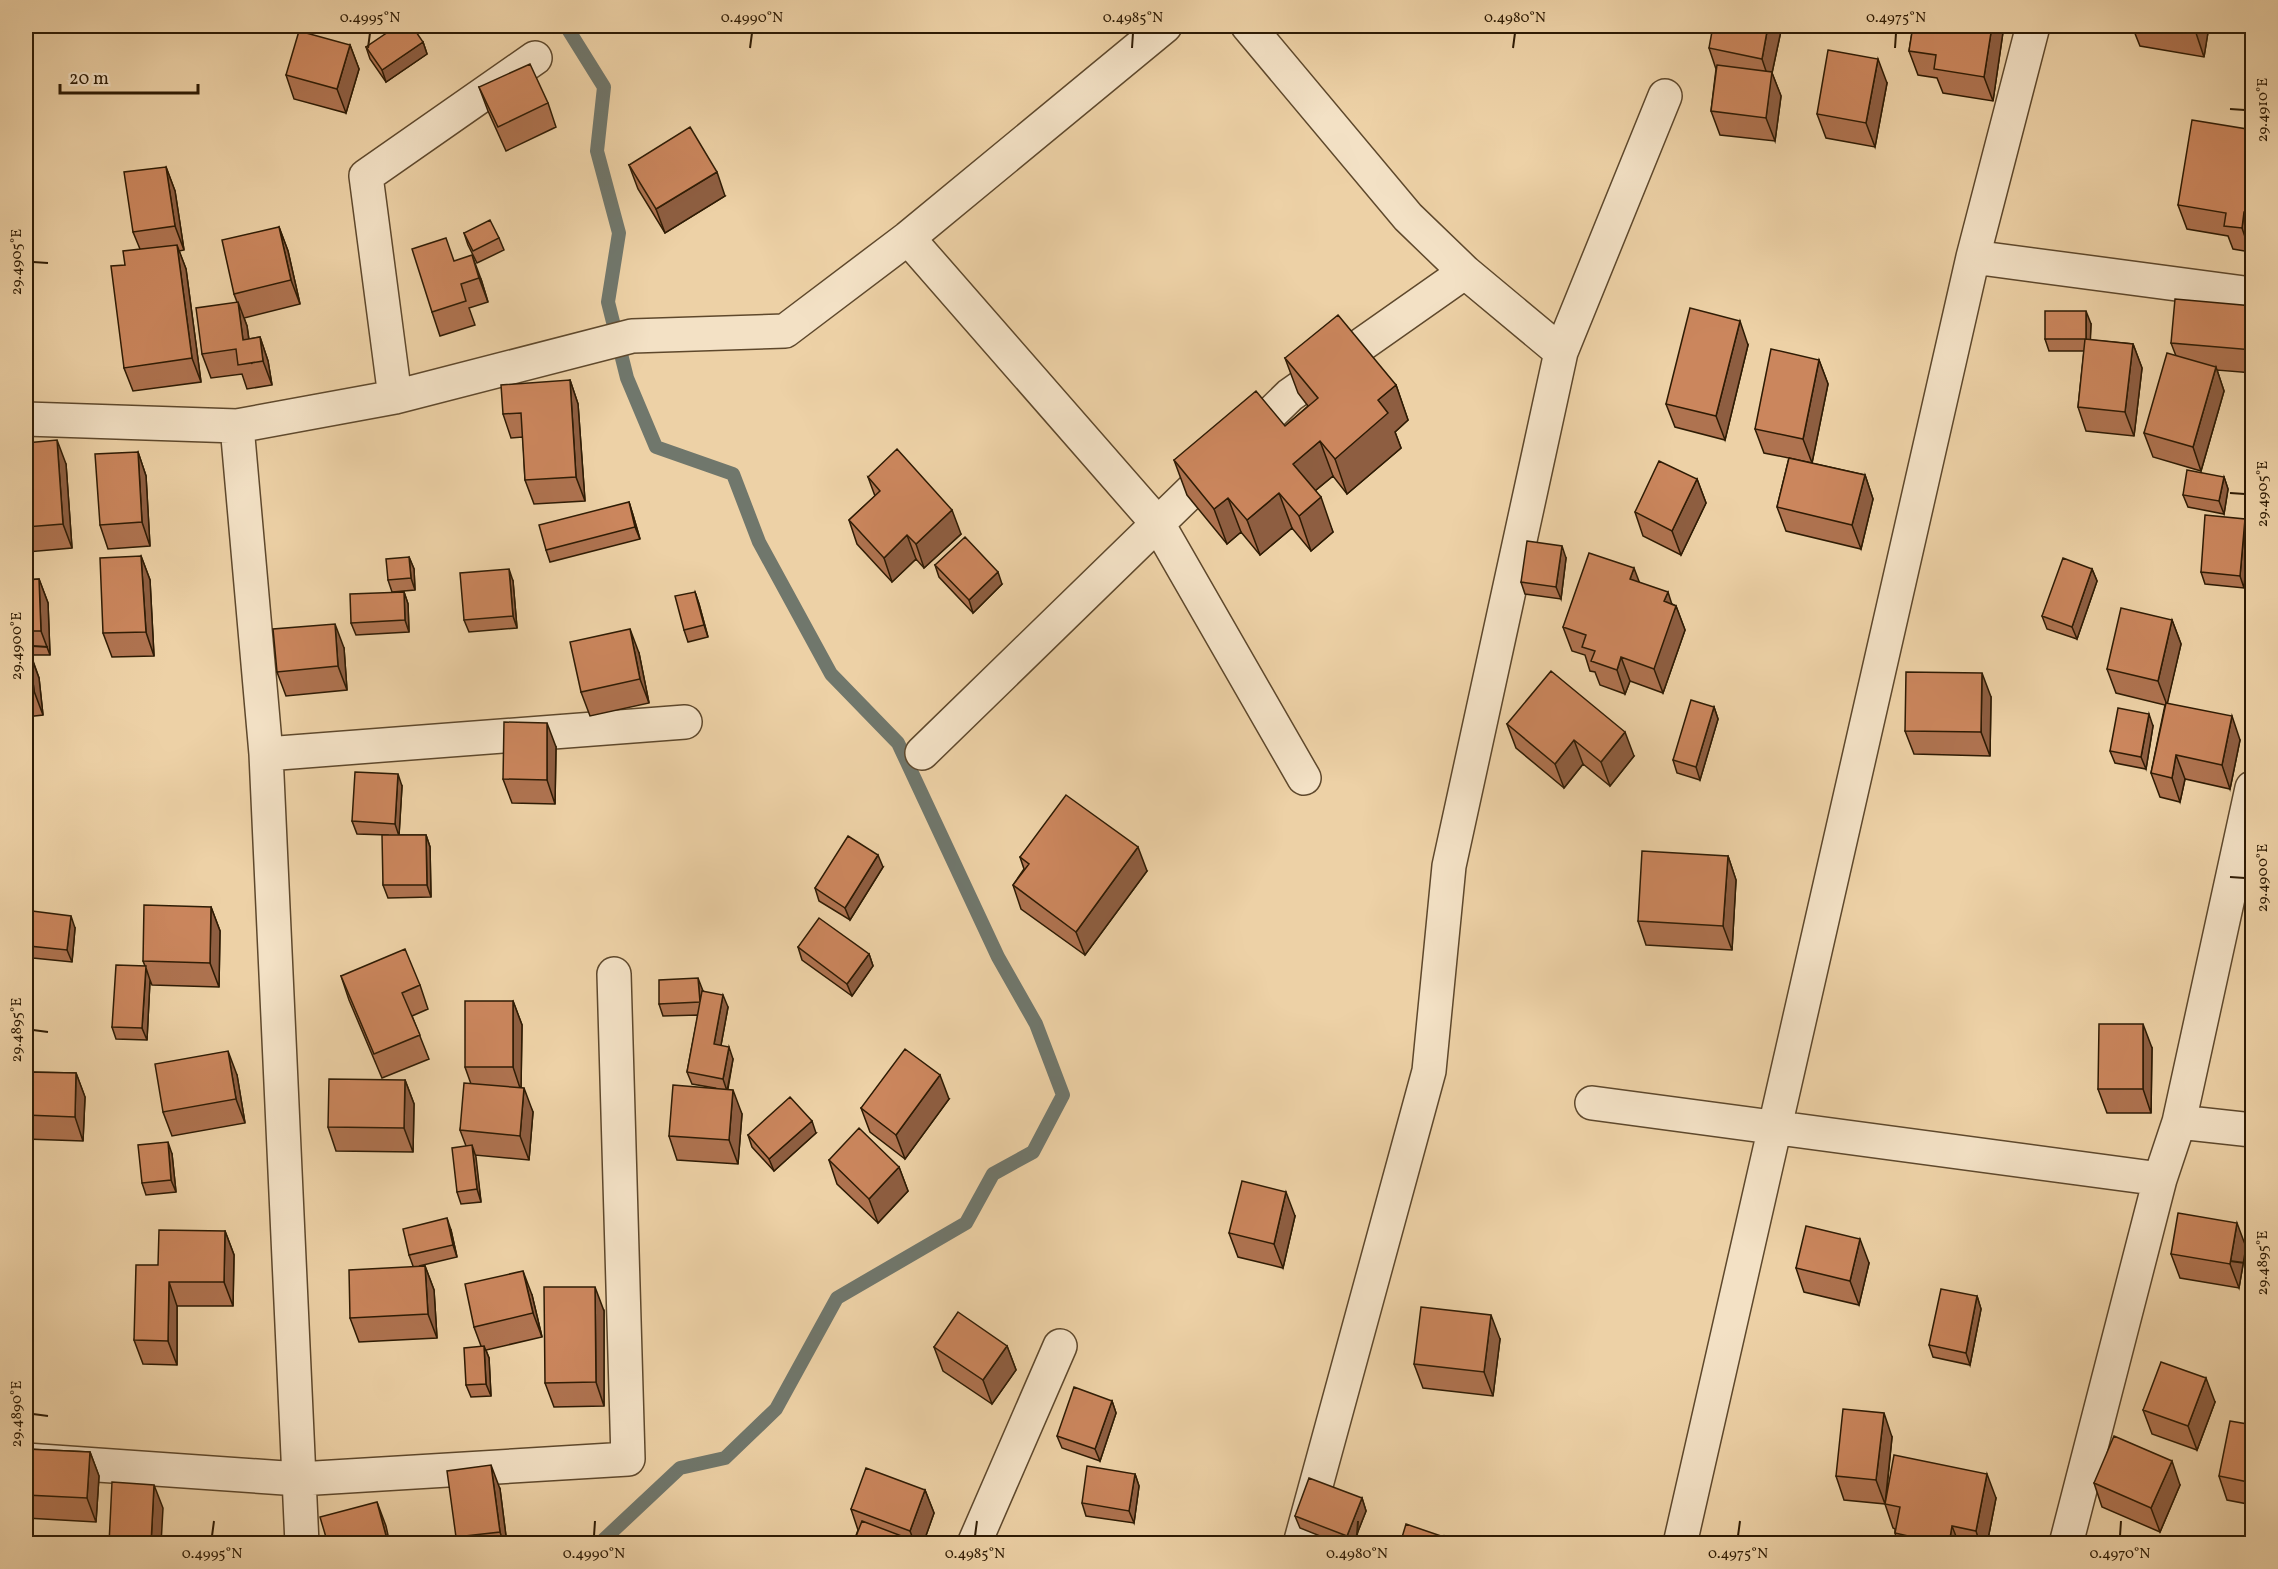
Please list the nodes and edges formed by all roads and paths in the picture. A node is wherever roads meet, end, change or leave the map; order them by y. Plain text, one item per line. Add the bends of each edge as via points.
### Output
1 (1165, 26) edge
2 (1248, 26) edge
3 (2033, 26) edge
4 (535, 58) dead end
5 (1665, 96) dead end
6 (908, 238) junction
7 (1974, 257) junction
8 (1465, 273) junction
9 (2253, 294) edge
10 (1561, 352) junction
11 (395, 397) junction
12 (26, 419) edge
13 (237, 426) junction
14 (1158, 524) junction
15 (685, 722) dead end
16 (922, 753) dead end
17 (266, 754) junction
18 (1304, 778) dead end
19 (2253, 789) edge
20 (614, 974) dead end
21 (1592, 1102) dead end
22 (2179, 1122) junction
23 (1776, 1126) junction
24 (2253, 1130) edge
25 (2160, 1179) junction
26 (1060, 1346) dead end
27 (26, 1460) edge
28 (299, 1479) junction
29 (302, 1544) edge
30 (974, 1544) edge
31 (1300, 1544) edge
32 (1680, 1544) edge
33 (2066, 1544) edge

1 - 6 street
2 - 8 street via 1408,217
3 - 7 street
4 - 11 street via 366,176
5 - 10 street
6 - 11 street via 785,331 618,339
6 - 14 street
7 - 9 street
7 - 23 street
8 - 10 street
8 - 14 street via 1290,395
10 - 31 street via 1449,866 1429,1071
11 - 13 street
12 - 13 street
13 - 17 street
14 - 16 street
14 - 18 street
15 - 17 street
17 - 28 street
19 - 22 street
20 - 28 street via 628,1459
21 - 23 street
22 - 24 street
22 - 25 street
23 - 25 street
23 - 32 street
25 - 33 street
26 - 30 street
27 - 28 street
28 - 29 street

